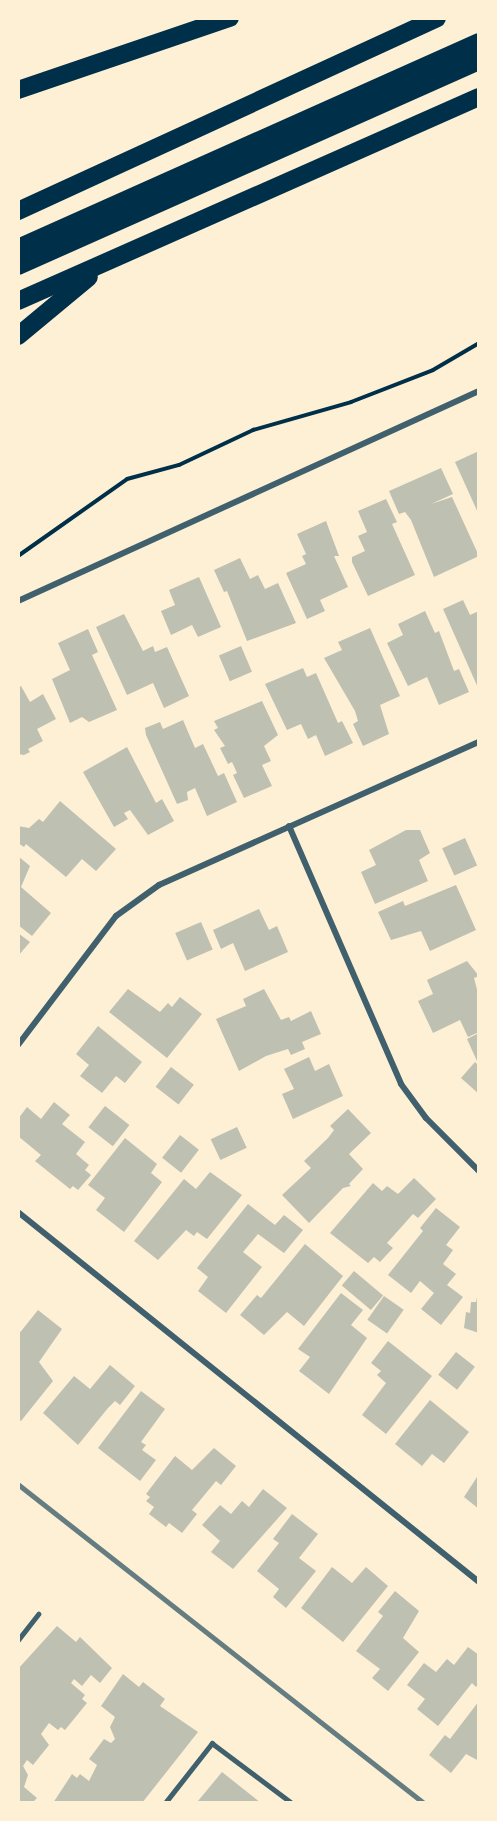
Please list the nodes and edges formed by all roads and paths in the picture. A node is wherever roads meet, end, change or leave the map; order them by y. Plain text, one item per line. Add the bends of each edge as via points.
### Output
1 (230, 18) edge
2 (437, 18) edge
3 (479, 42) edge
4 (479, 61) edge
5 (18, 90) edge
6 (479, 97) edge
7 (18, 211) edge
8 (18, 248) edge
9 (106, 262) junction
10 (18, 266) edge
11 (18, 301) edge
12 (18, 336) edge
13 (479, 343) edge
14 (479, 391) edge
15 (18, 556) edge
16 (18, 602) edge
17 (479, 742) edge
18 (289, 826) junction
19 (18, 1045) edge
20 (479, 1171) edge
21 (18, 1212) edge
22 (479, 1582) edge
23 (38, 1614) dead end
24 (18, 1640) edge
25 (165, 1803) edge
26 (292, 1803) edge

1 - 5 highway
2 - 7 highway
3 - 8 highway
4 - 10 highway
6 - 9 highway
9 - 11 highway
9 - 12 highway
13 - 15 path via 433,370 371,394 253,430 179,465 127,479
14 - 16 street
17 - 18 street
18 - 19 street via 159,885 116,916
18 - 20 street via 401,1084 426,1118
21 - 22 street
23 - 24 lane
25 - 26 lane via 212,1743

